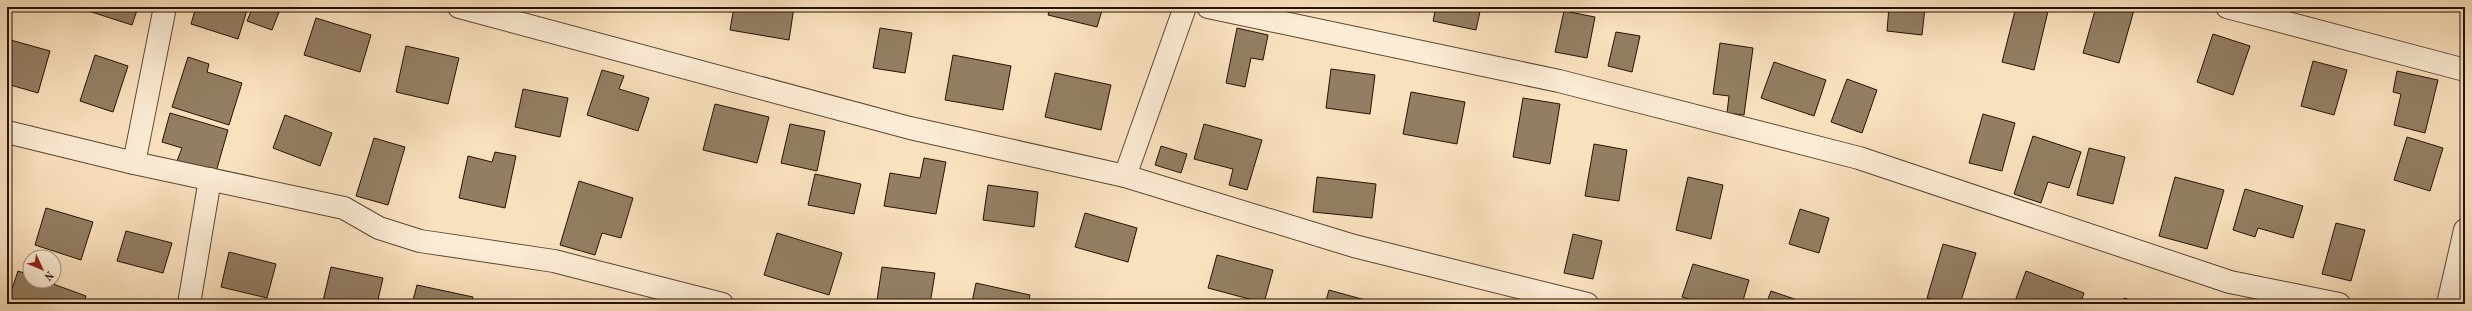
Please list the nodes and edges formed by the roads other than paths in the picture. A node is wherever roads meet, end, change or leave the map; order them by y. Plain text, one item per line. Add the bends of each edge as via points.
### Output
1 (165, 7) edge
2 (459, 7) edge
3 (1185, 7) edge
4 (1208, 7) edge
5 (2227, 7) edge
6 (2465, 70) edge
7 (7, 132) edge
8 (134, 163) junction
9 (1125, 176) junction
10 (210, 179) junction
11 (2465, 230) edge
12 (189, 304) edge
13 (722, 304) edge
14 (1587, 304) edge
15 (2339, 304) edge
16 (2448, 304) edge

1 - 8 street
2 - 9 street via 910,128
3 - 9 street
4 - 15 street via 1559,80 1859,158 2230,282
5 - 6 street
7 - 8 street
8 - 10 street
9 - 14 street via 1354,246
10 - 12 street
10 - 13 street via 344,208 379,228 420,241 554,261
11 - 16 street

